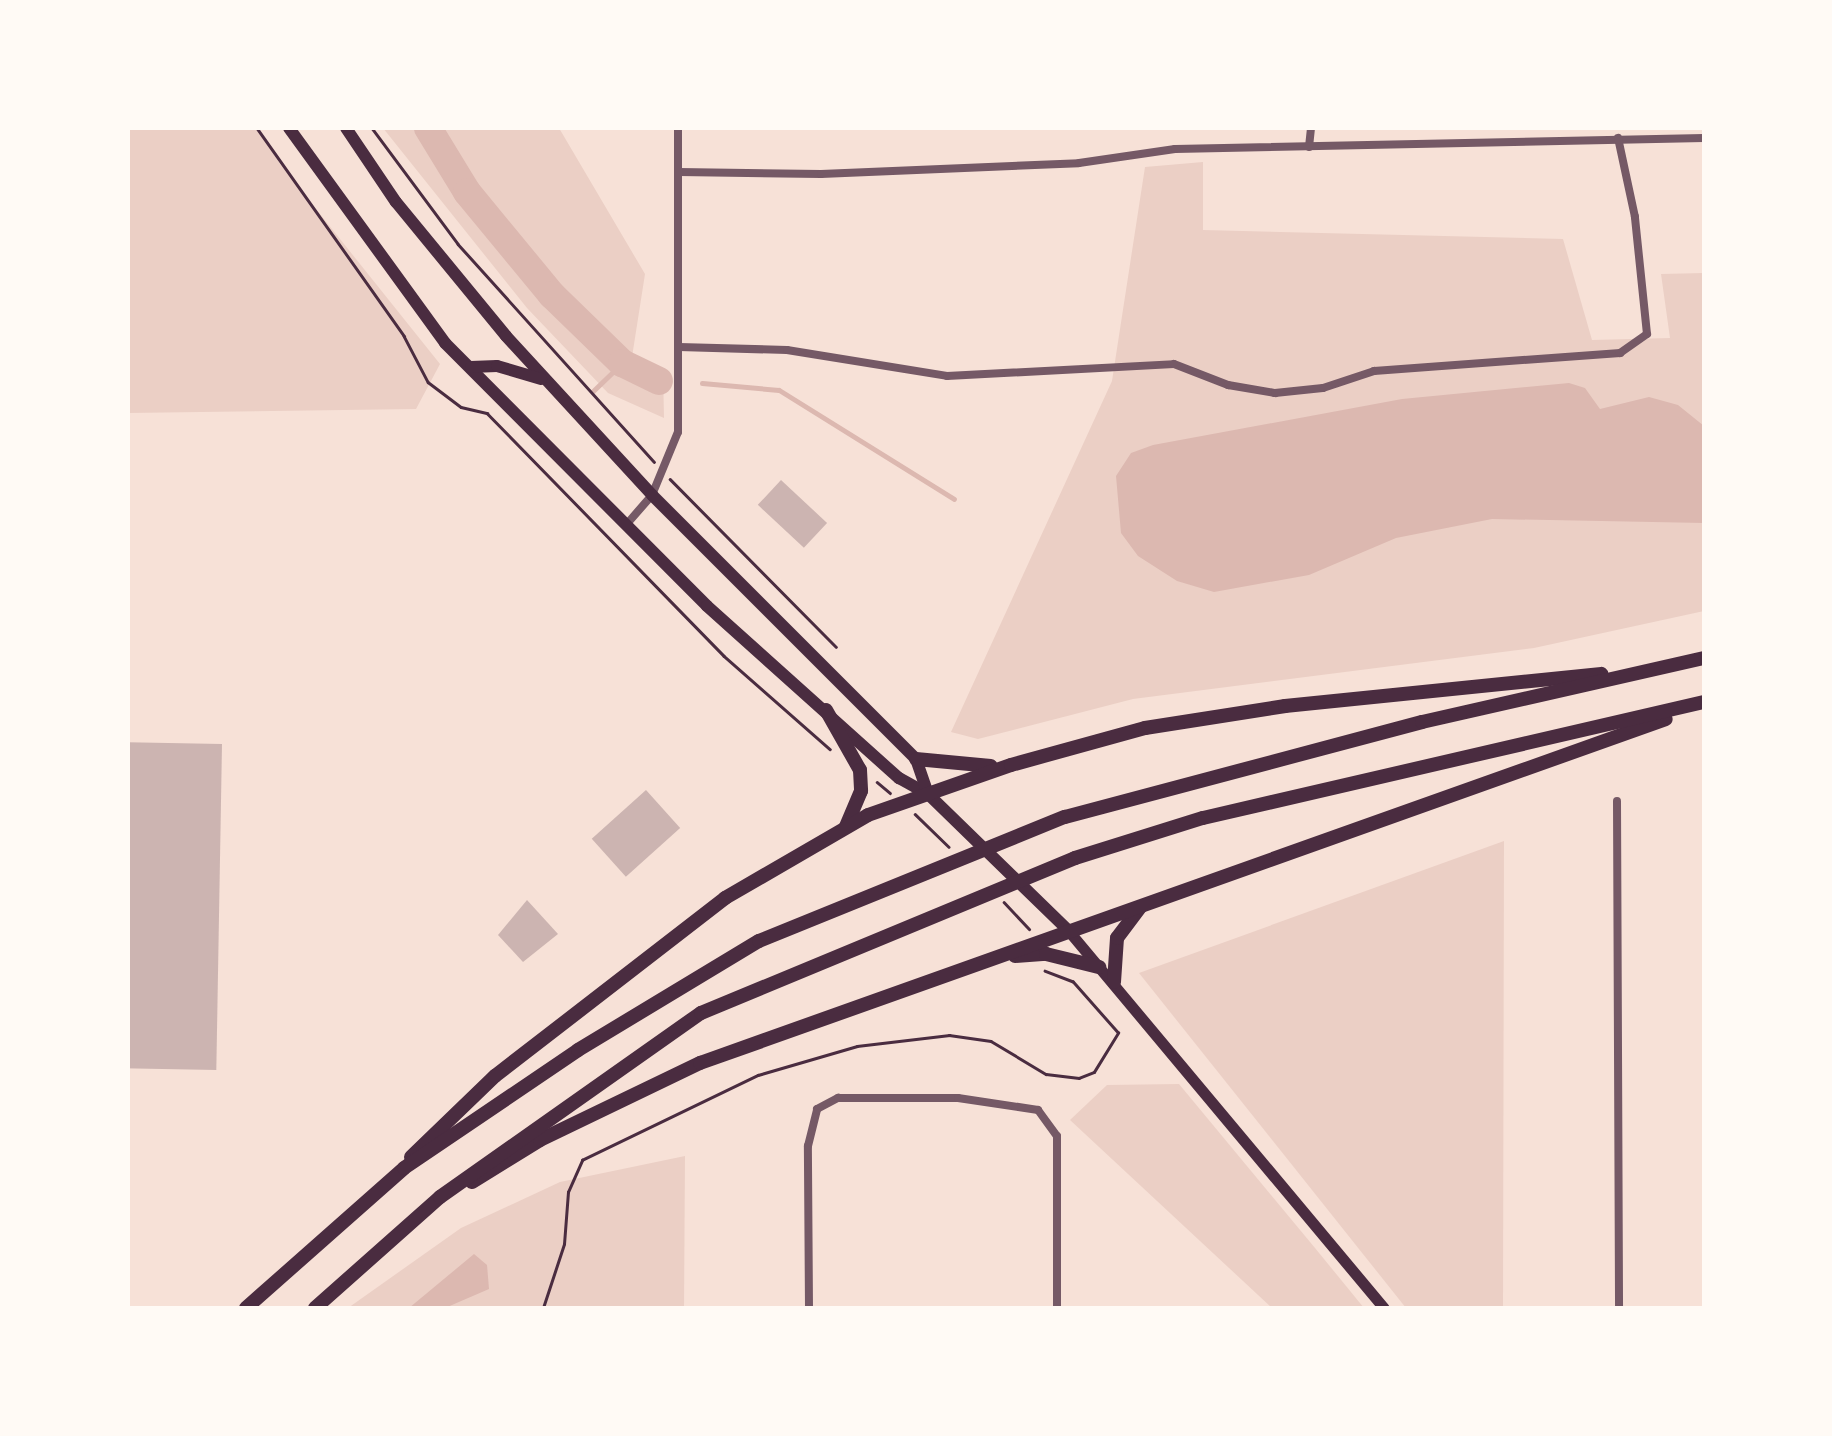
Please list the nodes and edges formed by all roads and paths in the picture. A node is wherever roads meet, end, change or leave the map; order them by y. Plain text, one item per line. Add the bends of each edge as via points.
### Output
1 (257, 128) edge
2 (289, 128) edge
3 (346, 128) edge
4 (372, 128) edge
5 (678, 128) edge
6 (1311, 128) edge
7 (1572, 128) edge
8 (1618, 138) junction
9 (1704, 138) edge
10 (1572, 139) junction
11 (1309, 146) junction
12 (678, 172) junction
13 (679, 347) junction
14 (471, 367) junction
15 (544, 380) junction
16 (663, 470) junction
17 (652, 495) junction
18 (626, 525) junction
19 (836, 647) dead end
20 (1704, 658) edge
21 (1666, 667) junction
22 (1704, 704) edge
23 (826, 710) junction
24 (838, 756) dead end
25 (916, 759) junction
26 (1011, 764) junction
27 (860, 780) junction
28 (928, 794) junction
29 (1616, 802) dead end
30 (902, 803) junction
31 (845, 829) junction
32 (962, 860) dead end
33 (1148, 900) junction
34 (1003, 902) dead end
35 (1068, 929) junction
36 (1042, 947) junction
37 (1099, 967) junction
38 (1114, 982) junction
39 (404, 1168) junction
40 (440, 1198) junction
41 (246, 1308) edge
42 (316, 1308) edge
43 (543, 1308) edge
44 (808, 1308) edge
45 (1057, 1308) edge
46 (1384, 1308) edge
47 (1619, 1308) edge

1 - 24 path via 404,336 428,382 461,407 488,413 724,656
2 - 14 main road via 445,343
3 - 15 main road via 406,215
4 - 16 path via 458,244
5 - 12 street
6 - 11 street
7 - 10 street
8 - 9 street
8 - 10 street
8 - 13 street via 1635,218 1646,334 1630,348 1374,370 1323,388 1276,393 1228,385 1174,364 947,376 787,350
10 - 11 street
11 - 12 street via 820,174
12 - 13 street
13 - 16 street via 678,432
14 - 15 main road via 497,366
14 - 18 main road
15 - 17 main road
16 - 17 street
16 - 19 path
17 - 18 street
17 - 25 main road
18 - 23 main road
20 - 21 highway
21 - 26 highway via 1214,715
21 - 39 highway via 1422,722 1066,817 940,863 759,941 578,1050
22 - 33 highway
22 - 40 highway via 1240,809 963,899 701,1013
23 - 27 highway via 850,746
23 - 28 main road via 899,778
25 - 26 highway via 972,768
25 - 28 main road
26 - 28 highway
27 - 30 path via 874,780
27 - 31 highway
28 - 30 highway
28 - 35 main road
29 - 47 street
30 - 31 highway
30 - 32 path
31 - 39 highway via 725,898 628,971 495,1076
33 - 35 highway
33 - 38 highway via 1117,938
34 - 36 path
35 - 36 highway
35 - 37 main road
36 - 37 highway
36 - 40 highway via 660,1078
36 - 43 path via 1044,973 1073,982 1118,1033 1094,1072 1079,1078 1046,1074 1006,1046 968,1036 858,1046 758,1074 582,1160 573,1173 564,1244
37 - 38 main road
38 - 46 main road
39 - 41 highway
40 - 42 highway
44 - 45 street via 808,1146 818,1109 838,1098 1038,1110 1056,1129

